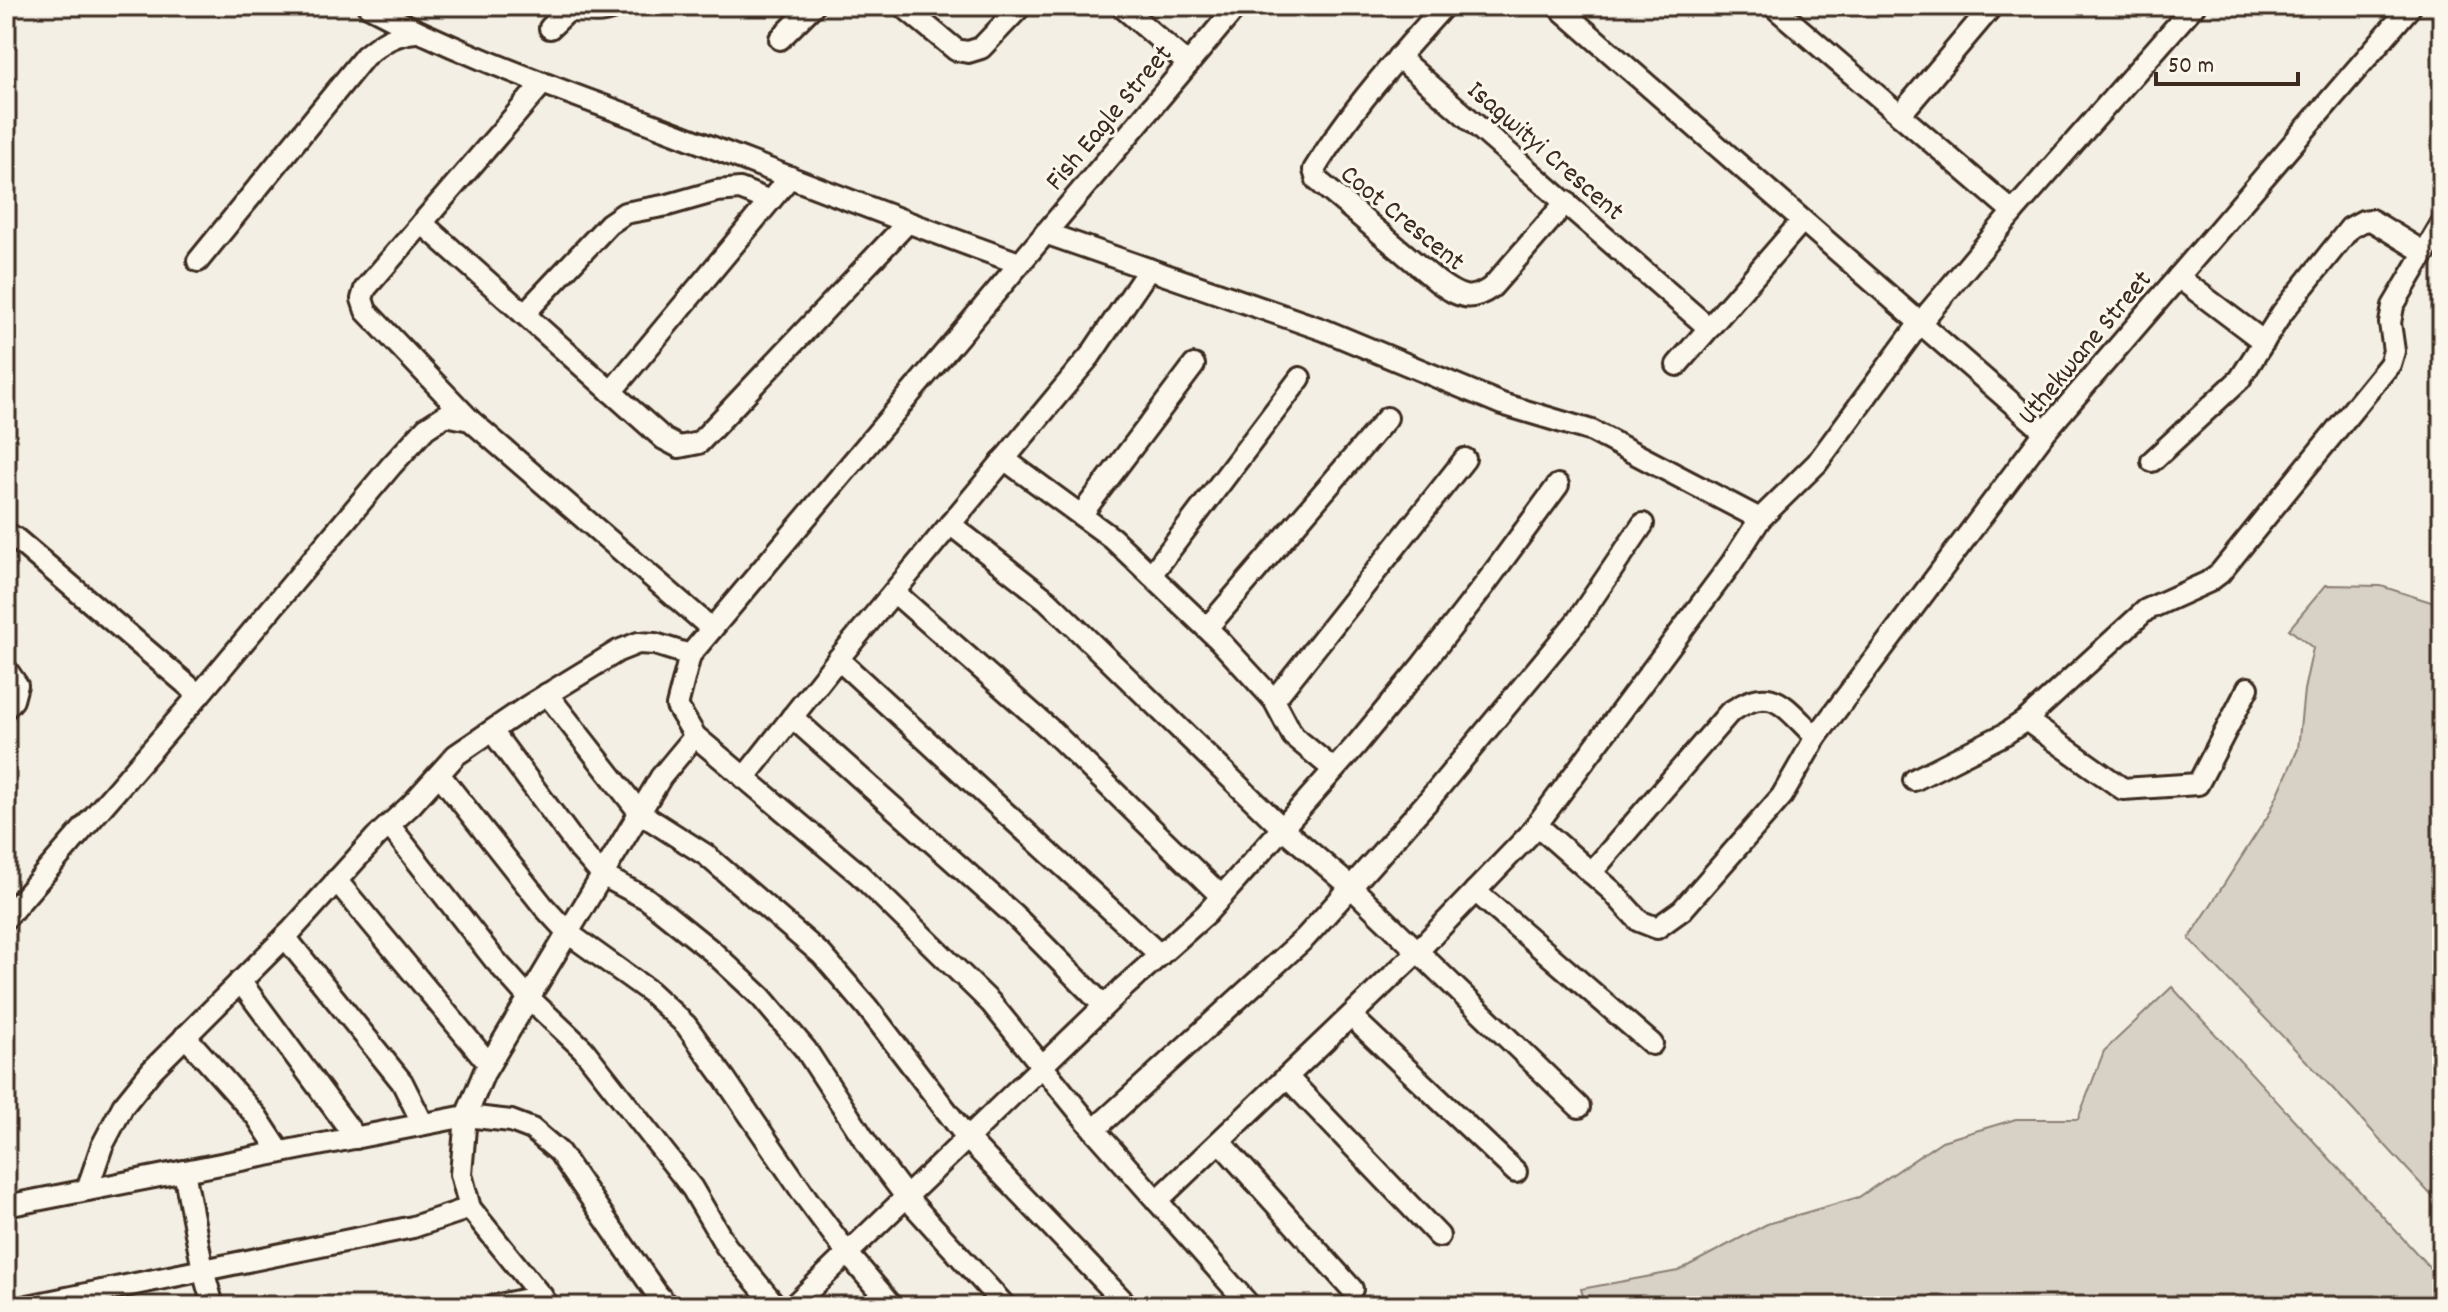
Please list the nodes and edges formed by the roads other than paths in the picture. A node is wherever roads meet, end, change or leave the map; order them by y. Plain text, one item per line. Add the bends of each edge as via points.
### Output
1 (368, 6) edge
2 (618, 6) edge
3 (813, 6) edge
4 (903, 6) edge
5 (1021, 6) edge
6 (1121, 6) edge
7 (1237, 6) edge
8 (1444, 6) edge
9 (1557, 6) edge
10 (1773, 6) edge
11 (1992, 6) edge
12 (2194, 6) edge
13 (2411, 6) edge
14 (550, 28) dead end
15 (416, 32) junction
16 (780, 39) dead end
17 (1398, 57) junction
18 (1188, 64) junction
19 (543, 83) junction
20 (1900, 115) junction
21 (790, 177) junction
22 (770, 201) junction
23 (1566, 202) junction
24 (2013, 212) junction
25 (1802, 221) junction
26 (422, 223) junction
27 (907, 223) junction
28 (2442, 223) edge
29 (1045, 233) junction
30 (2425, 253) junction
31 (198, 261) dead end
32 (1019, 263) junction
33 (1149, 269) junction
34 (2178, 277) junction
35 (524, 314) junction
36 (1920, 323) junction
37 (1709, 328) junction
38 (2264, 342) junction
39 (1194, 365) dead end
40 (1677, 365) dead end
41 (1300, 378) dead end
42 (611, 392) junction
43 (1387, 418) dead end
44 (470, 420) junction
45 (2045, 432) junction
46 (1004, 459) junction
47 (1465, 459) dead end
48 (2152, 461) dead end
49 (1558, 485) dead end
50 (1081, 515) junction
51 (1760, 519) junction
52 (950, 524) junction
53 (1643, 524) dead end
54 (6, 533) edge
55 (1151, 575) junction
56 (894, 592) junction
57 (1207, 628) junction
58 (712, 629) junction
59 (690, 655) junction
60 (838, 659) junction
61 (6, 669) edge
62 (2248, 688) dead end
63 (547, 694) junction
64 (199, 695) junction
65 (1274, 700) junction
66 (6, 708) edge
67 (792, 717) junction
68 (2026, 720) junction
69 (492, 731) junction
70 (695, 736) junction
71 (1816, 737) junction
72 (1333, 769) junction
73 (439, 774) junction
74 (744, 778) junction
75 (1914, 780) dead end
76 (640, 813) junction
77 (389, 825) junction
78 (1537, 825) junction
79 (1281, 827) junction
80 (1591, 873) junction
81 (602, 875) junction
82 (336, 880) junction
83 (1351, 887) junction
84 (1475, 891) junction
85 (1221, 896) junction
86 (6, 918) edge
87 (568, 933) junction
88 (285, 937) junction
89 (1418, 951) junction
90 (1160, 955) junction
91 (240, 981) junction
92 (529, 998) junction
93 (1104, 1006) junction
94 (1351, 1016) junction
95 (185, 1036) junction
96 (1652, 1044) dead end
97 (489, 1064) junction
98 (1042, 1068) junction
99 (1287, 1077) junction
100 (1579, 1107) dead end
101 (466, 1116) junction
102 (423, 1124) junction
103 (1094, 1130) junction
104 (356, 1138) junction
105 (968, 1139) junction
106 (1220, 1142) junction
107 (280, 1152) junction
108 (184, 1171) junction
109 (1516, 1172) dead end
110 (87, 1190) junction
111 (907, 1198) junction
112 (1157, 1201) junction
113 (6, 1206) edge
114 (470, 1208) junction
115 (1439, 1236) dead end
116 (848, 1254) junction
117 (203, 1270) junction
118 (1352, 1289) dead end
119 (546, 1301) edge
120 (28, 1306) edge
121 (213, 1306) edge
122 (494, 1306) edge
123 (668, 1306) edge
124 (776, 1306) edge
125 (793, 1306) edge
126 (892, 1306) edge
127 (1005, 1306) edge
128 (1128, 1306) edge
129 (1250, 1306) edge

1 - 15 street
2 - 14 street via 594,13 568,11
3 - 16 street
4 - 5 street via 956,50 968,52 981,48
6 - 18 street
7 - 18 street, Fish Eagle Street
8 - 17 street
9 - 25 street
10 - 20 street
11 - 20 street
12 - 24 street
13 - 34 street, Uthekwane Street
15 - 19 street
15 - 31 street via 385,39 365,56
17 - 23 street, Isagwityi Crescent
17 - 23 street, Coot Crescent via 1314,170 1329,192 1438,282 1470,297 1492,287
18 - 29 street, Fish Eagle Street
19 - 21 street
19 - 26 street
20 - 24 street
21 - 22 street
21 - 27 street
22 - 35 street via 740,189 625,213
22 - 42 street
23 - 37 street, Isagwityi Crescent
24 - 36 street
25 - 36 street
25 - 37 street
26 - 35 street
26 - 44 street via 362,299 366,311
27 - 32 street
27 - 42 street via 699,443 679,447 664,439
28 - 30 street
29 - 32 street, Fish Eagle Street
29 - 33 street
30 - 38 street via 2371,220 2350,228
30 - 68 street via 2393,306 2390,364 2220,573 2146,610
32 - 58 street, Fish Eagle Street
33 - 46 street via 1090,356
33 - 51 street via 1324,330 1502,404 1592,431
34 - 38 street
34 - 45 street, Uthekwane Street
35 - 42 street
36 - 45 street
36 - 51 street via 1817,463
37 - 40 street
38 - 48 street via 2240,379
39 - 50 street
41 - 55 street
43 - 57 street
44 - 58 street
44 - 64 street via 446,415 426,428
45 - 71 street, Uthekwane Street
46 - 50 street
46 - 52 street
47 - 65 street
49 - 72 street via 1423,664
50 - 55 street
51 - 78 street
52 - 56 street
52 - 79 street via 1047,600
53 - 83 street via 1577,621
54 - 64 street
55 - 57 street
56 - 60 street
56 - 85 street via 1051,730
57 - 65 street
58 - 59 street, Fish Eagle Street
59 - 63 street via 638,643
59 - 70 street via 677,706
60 - 67 street
60 - 90 street
61 - 66 street via 17,685
62 - 68 street via 2198,784 2123,789
63 - 69 street
63 - 76 street
64 - 86 street
65 - 72 street via 1293,736
67 - 74 street
67 - 93 street via 1014,915
68 - 75 street
69 - 73 street via 456,755
69 - 81 street
70 - 74 street
70 - 76 street
71 - 80 street via 1784,706 1766,696 1748,699 1729,713
71 - 80 street, Uthekwane Street via 1782,796 1682,910 1657,928 1639,921
72 - 79 street
73 - 77 street
73 - 87 street
74 - 98 street via 921,933 991,1003
76 - 81 street
76 - 105 street via 706,855 822,955
77 - 82 street
77 - 92 street
78 - 80 street
78 - 84 street
79 - 83 street
79 - 85 street
81 - 87 street
81 - 111 street via 647,899 761,997 806,1050
82 - 88 street
82 - 97 street
83 - 89 street
83 - 103 street via 1305,938
84 - 89 street
84 - 96 street
85 - 90 street
87 - 92 street
87 - 116 street via 649,991 686,1025
88 - 91 street
88 - 102 street via 402,1082
89 - 94 street
89 - 100 street
90 - 93 street
91 - 95 street
91 - 104 street
92 - 97 street
92 - 124 street via 583,1049
93 - 98 street
94 - 99 street
94 - 109 street
95 - 107 street via 257,1117
95 - 110 street via 123,1106
97 - 101 street
98 - 103 street
98 - 105 street
99 - 106 street
99 - 115 street
101 - 102 street
101 - 114 street via 461,1174
101 - 123 street via 532,1129 559,1152
102 - 104 street
103 - 112 street
104 - 107 street
105 - 111 street
105 - 128 street
106 - 112 street
106 - 118 street
107 - 108 street
108 - 110 street
108 - 117 street
110 - 113 street
111 - 116 street
111 - 127 street
112 - 129 street
114 - 117 street via 413,1227
114 - 119 street
116 - 125 street
116 - 126 street
117 - 120 street
117 - 121 street
119 - 122 street

